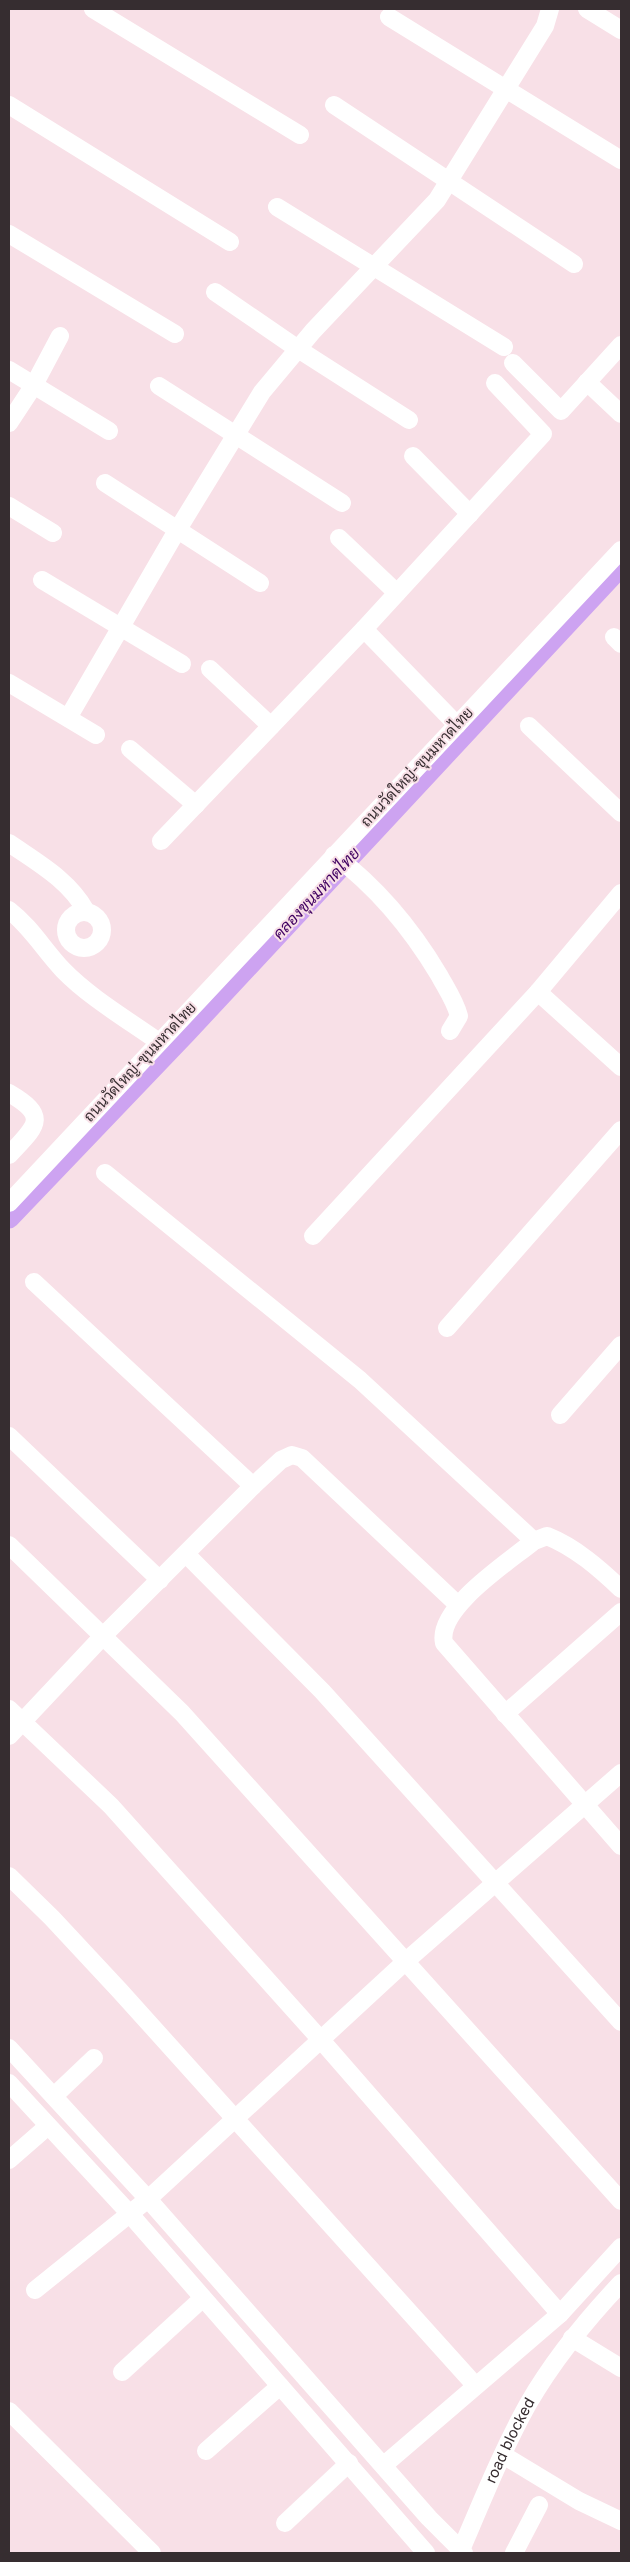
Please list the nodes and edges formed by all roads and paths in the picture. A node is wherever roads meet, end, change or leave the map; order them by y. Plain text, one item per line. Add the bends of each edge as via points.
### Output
1 (93, 9) edge
2 (550, 9) edge
3 (587, 9) edge
4 (390, 17) dead end
5 (621, 30) edge
6 (507, 89) junction
7 (9, 105) edge
8 (334, 105) dead end
9 (300, 135) dead end
10 (621, 160) edge
11 (450, 180) junction
12 (277, 207) dead end
13 (9, 234) edge
14 (230, 242) dead end
15 (574, 264) dead end
16 (375, 266) junction
17 (215, 292) dead end
18 (175, 334) dead end
19 (60, 336) dead end
20 (621, 345) edge
21 (298, 349) junction
22 (9, 370) edge
23 (587, 382) junction
24 (494, 383) dead end
25 (34, 385) junction
26 (159, 386) dead end
27 (621, 414) edge
28 (408, 420) dead end
29 (9, 423) edge
30 (109, 431) dead end
31 (236, 435) junction
32 (413, 456) dead end
33 (105, 483) dead end
34 (342, 503) dead end
35 (9, 506) edge
36 (470, 514) junction
37 (177, 531) junction
38 (53, 533) dead end
39 (339, 538) dead end
40 (621, 550) edge
41 (42, 580) dead end
42 (260, 583) dead end
43 (397, 593) junction
44 (120, 627) junction
45 (364, 629) junction
46 (182, 664) dead end
47 (210, 668) dead end
48 (9, 682) edge
49 (68, 718) junction
50 (457, 724) junction
51 (272, 726) junction
52 (529, 726) dead end
53 (96, 734) dead end
54 (130, 749) dead end
55 (196, 805) junction
56 (621, 813) edge
57 (162, 841) dead end
58 (9, 844) edge
59 (339, 859) junction
60 (621, 893) edge
61 (9, 910) edge
62 (86, 911) junction
63 (75, 946) junction
64 (63, 970) junction
65 (538, 992) junction
66 (450, 1031) dead end
67 (159, 1042) junction
68 (621, 1067) edge
69 (9, 1093) edge
70 (621, 1130) edge
71 (9, 1155) edge
72 (105, 1173) dead end
73 (9, 1203) edge
74 (313, 1236) dead end
75 (34, 1282) dead end
76 (447, 1328) dead end
77 (621, 1345) edge
78 (560, 1415) dead end
79 (9, 1436) edge
80 (253, 1486) junction
81 (534, 1541) junction
82 (9, 1545) edge
83 (187, 1555) junction
84 (160, 1580) junction
85 (621, 1589) edge
86 (457, 1604) junction
87 (621, 1612) edge
88 (103, 1636) junction
89 (9, 1709) edge
90 (506, 1714) junction
91 (22, 1722) junction
92 (9, 1736) edge
93 (621, 1773) edge
94 (585, 1806) junction
95 (621, 1846) edge
96 (9, 1876) edge
97 (496, 1884) junction
98 (406, 1962) junction
99 (621, 2022) edge
100 (321, 2040) junction
101 (9, 2048) edge
102 (94, 2058) dead end
103 (9, 2083) edge
104 (54, 2096) junction
105 (236, 2119) junction
106 (48, 2126) junction
107 (9, 2160) edge
108 (148, 2199) junction
109 (621, 2202) edge
110 (129, 2213) junction
111 (621, 2247) edge
112 (621, 2283) edge
113 (35, 2290) dead end
114 (203, 2298) junction
115 (560, 2314) junction
116 (256, 2322) junction
117 (238, 2337) junction
118 (572, 2338) junction
119 (621, 2368) edge
120 (122, 2372) dead end
121 (280, 2386) junction
122 (475, 2386) junction
123 (9, 2411) edge
124 (206, 2451) dead end
125 (503, 2455) junction
126 (348, 2463) junction
127 (384, 2465) junction
128 (539, 2505) dead end
129 (429, 2518) junction
130 (621, 2521) edge
131 (285, 2524) dead end
132 (410, 2533) junction
133 (462, 2552) edge
134 (152, 2553) edge
135 (426, 2553) edge
136 (514, 2553) edge

1 - 9 street
2 - 6 street via 545,26
3 - 5 street
4 - 6 street
6 - 10 street
6 - 11 street
7 - 14 street
8 - 11 street
11 - 15 street
11 - 16 street via 437,200
12 - 16 street
13 - 18 street
16 - 21 street
16 - 23 street via 509,355 561,411
17 - 21 street
19 - 25 street
20 - 23 street
21 - 28 street
21 - 31 street via 262,392
22 - 25 street
23 - 27 street
24 - 36 street via 544,434
25 - 29 street
25 - 30 street
26 - 31 street
31 - 34 street
31 - 37 street
32 - 36 street
33 - 37 street
35 - 38 street
36 - 43 street
37 - 42 street
37 - 44 street
39 - 43 street
40 - 50 street, ถนนวัดใหญ่-ขุนมหาดไทย
41 - 44 street
43 - 45 street
44 - 46 street
44 - 49 street
45 - 50 street
45 - 51 street
47 - 51 street
48 - 49 street
49 - 53 street
50 - 59 street, ถนนวัดใหญ่-ขุนมหาดไทย
51 - 55 street
52 - 56 street
54 - 55 street
55 - 57 street
58 - 62 street via 64,882
59 - 66 street via 395,909 423,948 456,1004 459,1016
59 - 67 street, ถนนวัดใหญ่-ขุนมหาดไทย
60 - 65 street
61 - 64 street via 41,941
62 - 63 street via 74,914 66,924 67,937
62 - 63 street via 101,922 101,935 88,948
63 - 64 street
64 - 67 street
65 - 68 street
65 - 74 street
67 - 73 street, ถนนวัดใหญ่-ขุนมหาดไทย
69 - 71 street via 27,1104 35,1118 31,1132
70 - 76 street
72 - 81 street via 360,1380
75 - 80 street
77 - 78 street
79 - 84 street
80 - 83 street
80 - 86 street via 281,1460 298,1456
81 - 85 street via 547,1536 559,1540
81 - 86 street
82 - 88 street
83 - 84 street
83 - 97 street via 322,1691
84 - 88 street
86 - 90 street via 445,1625 444,1643
87 - 90 street
88 - 91 street
88 - 98 street via 182,1713
89 - 91 street
90 - 94 street
91 - 92 street
91 - 100 street via 111,1806
93 - 94 street
94 - 95 street
94 - 97 street
96 - 105 street via 59,1925
97 - 98 street
97 - 99 street
98 - 100 street
98 - 109 street
100 - 105 street
100 - 115 street
101 - 104 street
102 - 104 street
103 - 106 street
104 - 108 street
105 - 108 street
105 - 122 street
106 - 107 street
106 - 110 street
108 - 110 street
108 - 116 street
110 - 113 street
110 - 114 street
111 - 115 street
112 - 118 street, road blocked
114 - 117 street
114 - 120 street
115 - 122 street
116 - 117 street
116 - 127 street
117 - 121 street
118 - 119 street
118 - 125 street, road blocked via 529,2403
121 - 124 street
121 - 126 street
122 - 127 street
123 - 134 street
125 - 130 street via 579,2501
125 - 133 street, road blocked
126 - 131 street
126 - 132 street
127 - 129 street
128 - 136 street
129 - 132 street
129 - 133 street
132 - 135 street

